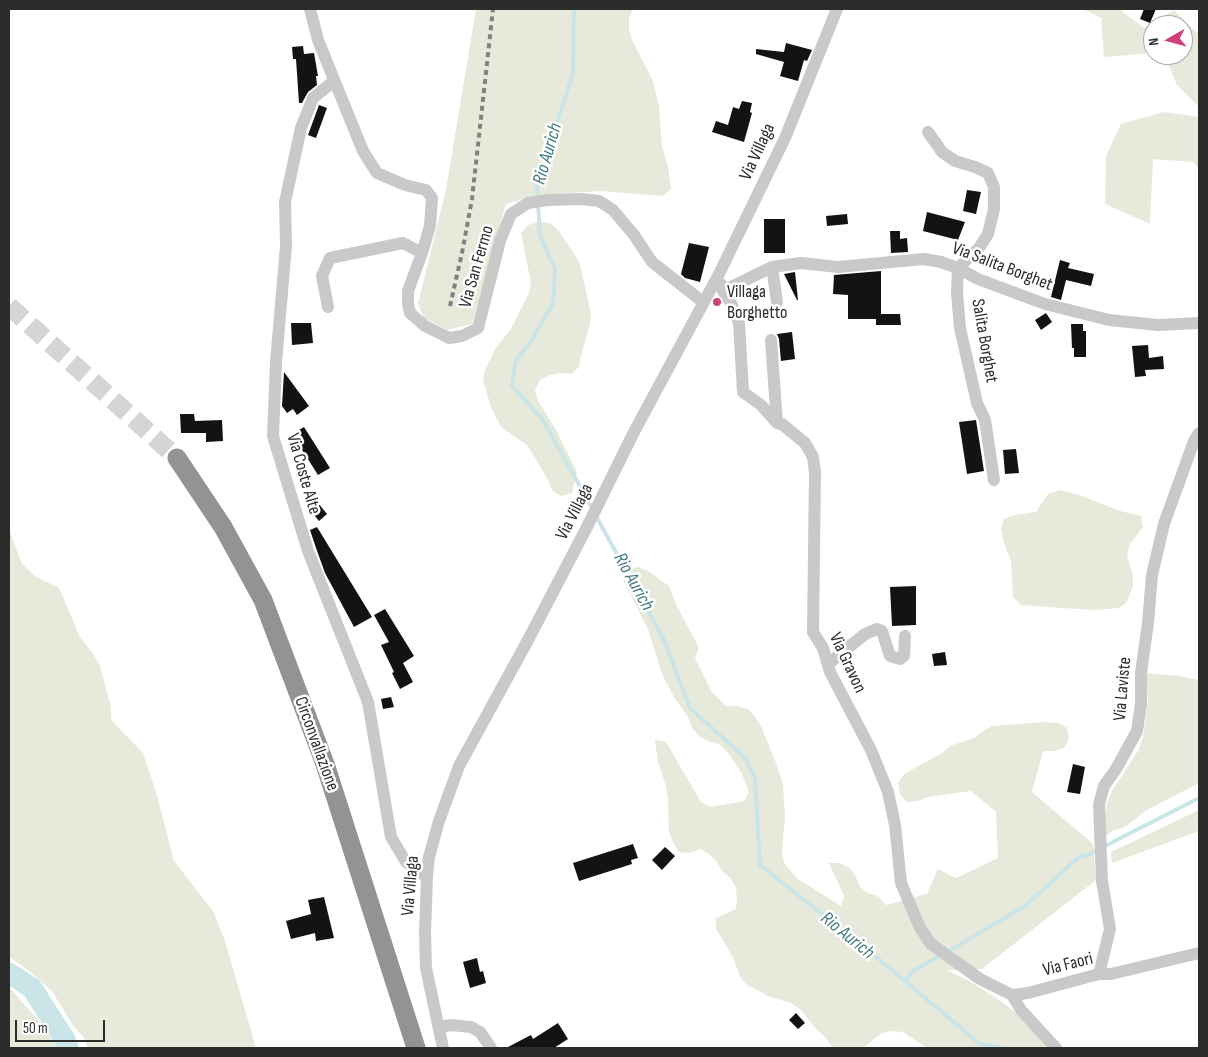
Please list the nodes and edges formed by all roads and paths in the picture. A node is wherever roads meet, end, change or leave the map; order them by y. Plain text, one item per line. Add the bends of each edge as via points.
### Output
1 (310, 9) edge
2 (837, 9) edge
3 (334, 81) junction
4 (928, 132) dead end
5 (422, 253) junction
6 (772, 267) junction
7 (958, 268) junction
8 (719, 274) junction
9 (723, 290) junction
10 (703, 302) junction
11 (777, 302) dead end
12 (328, 307) dead end
13 (1199, 323) edge
14 (771, 340) dead end
15 (778, 423) junction
16 (1199, 432) edge
17 (176, 458) tunnel mouth
18 (994, 480) dead end
19 (904, 636) dead end
20 (828, 664) junction
21 (427, 877) junction
22 (1199, 953) edge
23 (1099, 974) junction
24 (1012, 995) junction
25 (439, 1027) junction
26 (416, 1048) edge
27 (443, 1048) edge
28 (491, 1048) edge
29 (1056, 1048) edge

1 - 3 street
2 - 8 street, Via Villaga via 785,138
3 - 5 street, Via San Fermo via 363,152 377,173 426,190 432,198 430,226
3 - 21 street, Via Coste Alte via 313,98 301,128 285,202 286,246 273,436 308,551 368,702 391,837 406,862
4 - 7 street via 942,152 955,161 988,173 994,186 994,209 988,234 979,248
5 - 10 street, Via San Fermo via 408,291 410,313 425,326 449,338 462,336 478,328 500,241 511,214 528,203 548,200 599,201 613,210 652,262
5 - 12 street via 403,243 330,258 322,276
6 - 7 street, Via Salita Borghet via 801,263 838,267 924,259
6 - 9 street, Via Salita Borghet
6 - 11 street
7 - 13 street, Via Salita Borghet via 978,279 1045,304 1109,320 1158,325
7 - 18 street, Salita Borghet via 960,328 977,403 985,420
8 - 9 street
8 - 10 street, Via Villaga
9 - 15 street, Via Gravon via 739,323 743,392
10 - 21 street, Via Villaga via 459,766 439,821
14 - 15 street
15 - 20 street, Via Gravon via 805,443 813,457 813,632
16 - 23 street, Via Laviste via 1164,524 1152,575 1137,731 1104,786 1099,804 1102,882 1110,929
17 - 26 highway, Circonvallazione via 223,527 263,600 325,764
19 - 20 street via 904,656 900,659 890,656 882,631 877,629 865,634
20 - 24 street, Via Gravon via 888,792 901,883 920,928 931,944 980,979
21 - 25 street, Via Villaga via 426,968
22 - 23 street, Via Faori
23 - 24 street, Via Faori
24 - 29 street via 1021,1010
25 - 27 street, Via Villaga
25 - 28 street via 471,1027 480,1032

